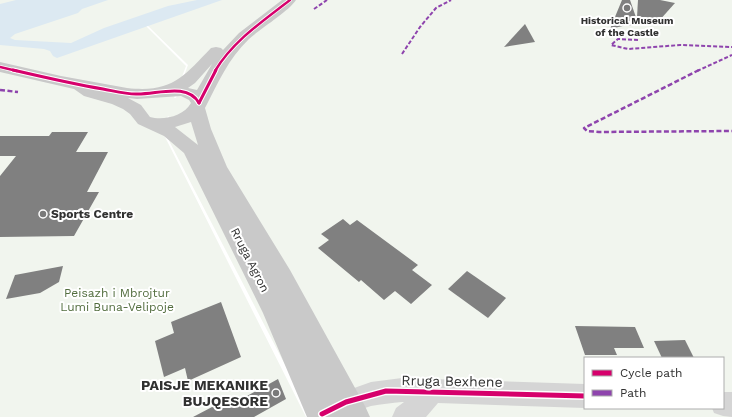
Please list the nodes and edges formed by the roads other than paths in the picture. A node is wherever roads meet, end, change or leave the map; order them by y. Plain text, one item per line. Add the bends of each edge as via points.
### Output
1 (277, 0) edge
2 (290, 0) edge
3 (0, 67) edge
4 (80, 86) junction
5 (167, 92) junction
6 (198, 106) junction
7 (144, 117) junction
8 (432, 391) junction
9 (584, 396) edge
10 (336, 413) edge
11 (405, 417) edge

1 - 5 main road via 220,47 189,80
2 - 6 main road via 226,56
3 - 4 main road
4 - 5 main road via 135,94
4 - 7 main road, Rruga Agron via 84,90 117,99
5 - 6 main road via 183,91 193,94 198,99
5 - 7 main road via 141,103
6 - 7 main road via 186,117 174,122
6 - 10 main road, Rruga Agron via 200,123 213,158 297,307
7 - 10 main road, Rruga Agron via 171,132 192,150
8 - 9 street, Rruga Bexhene
8 - 10 street, Rruga Bexhene via 386,391
8 - 11 street, Rruga Bexhene

